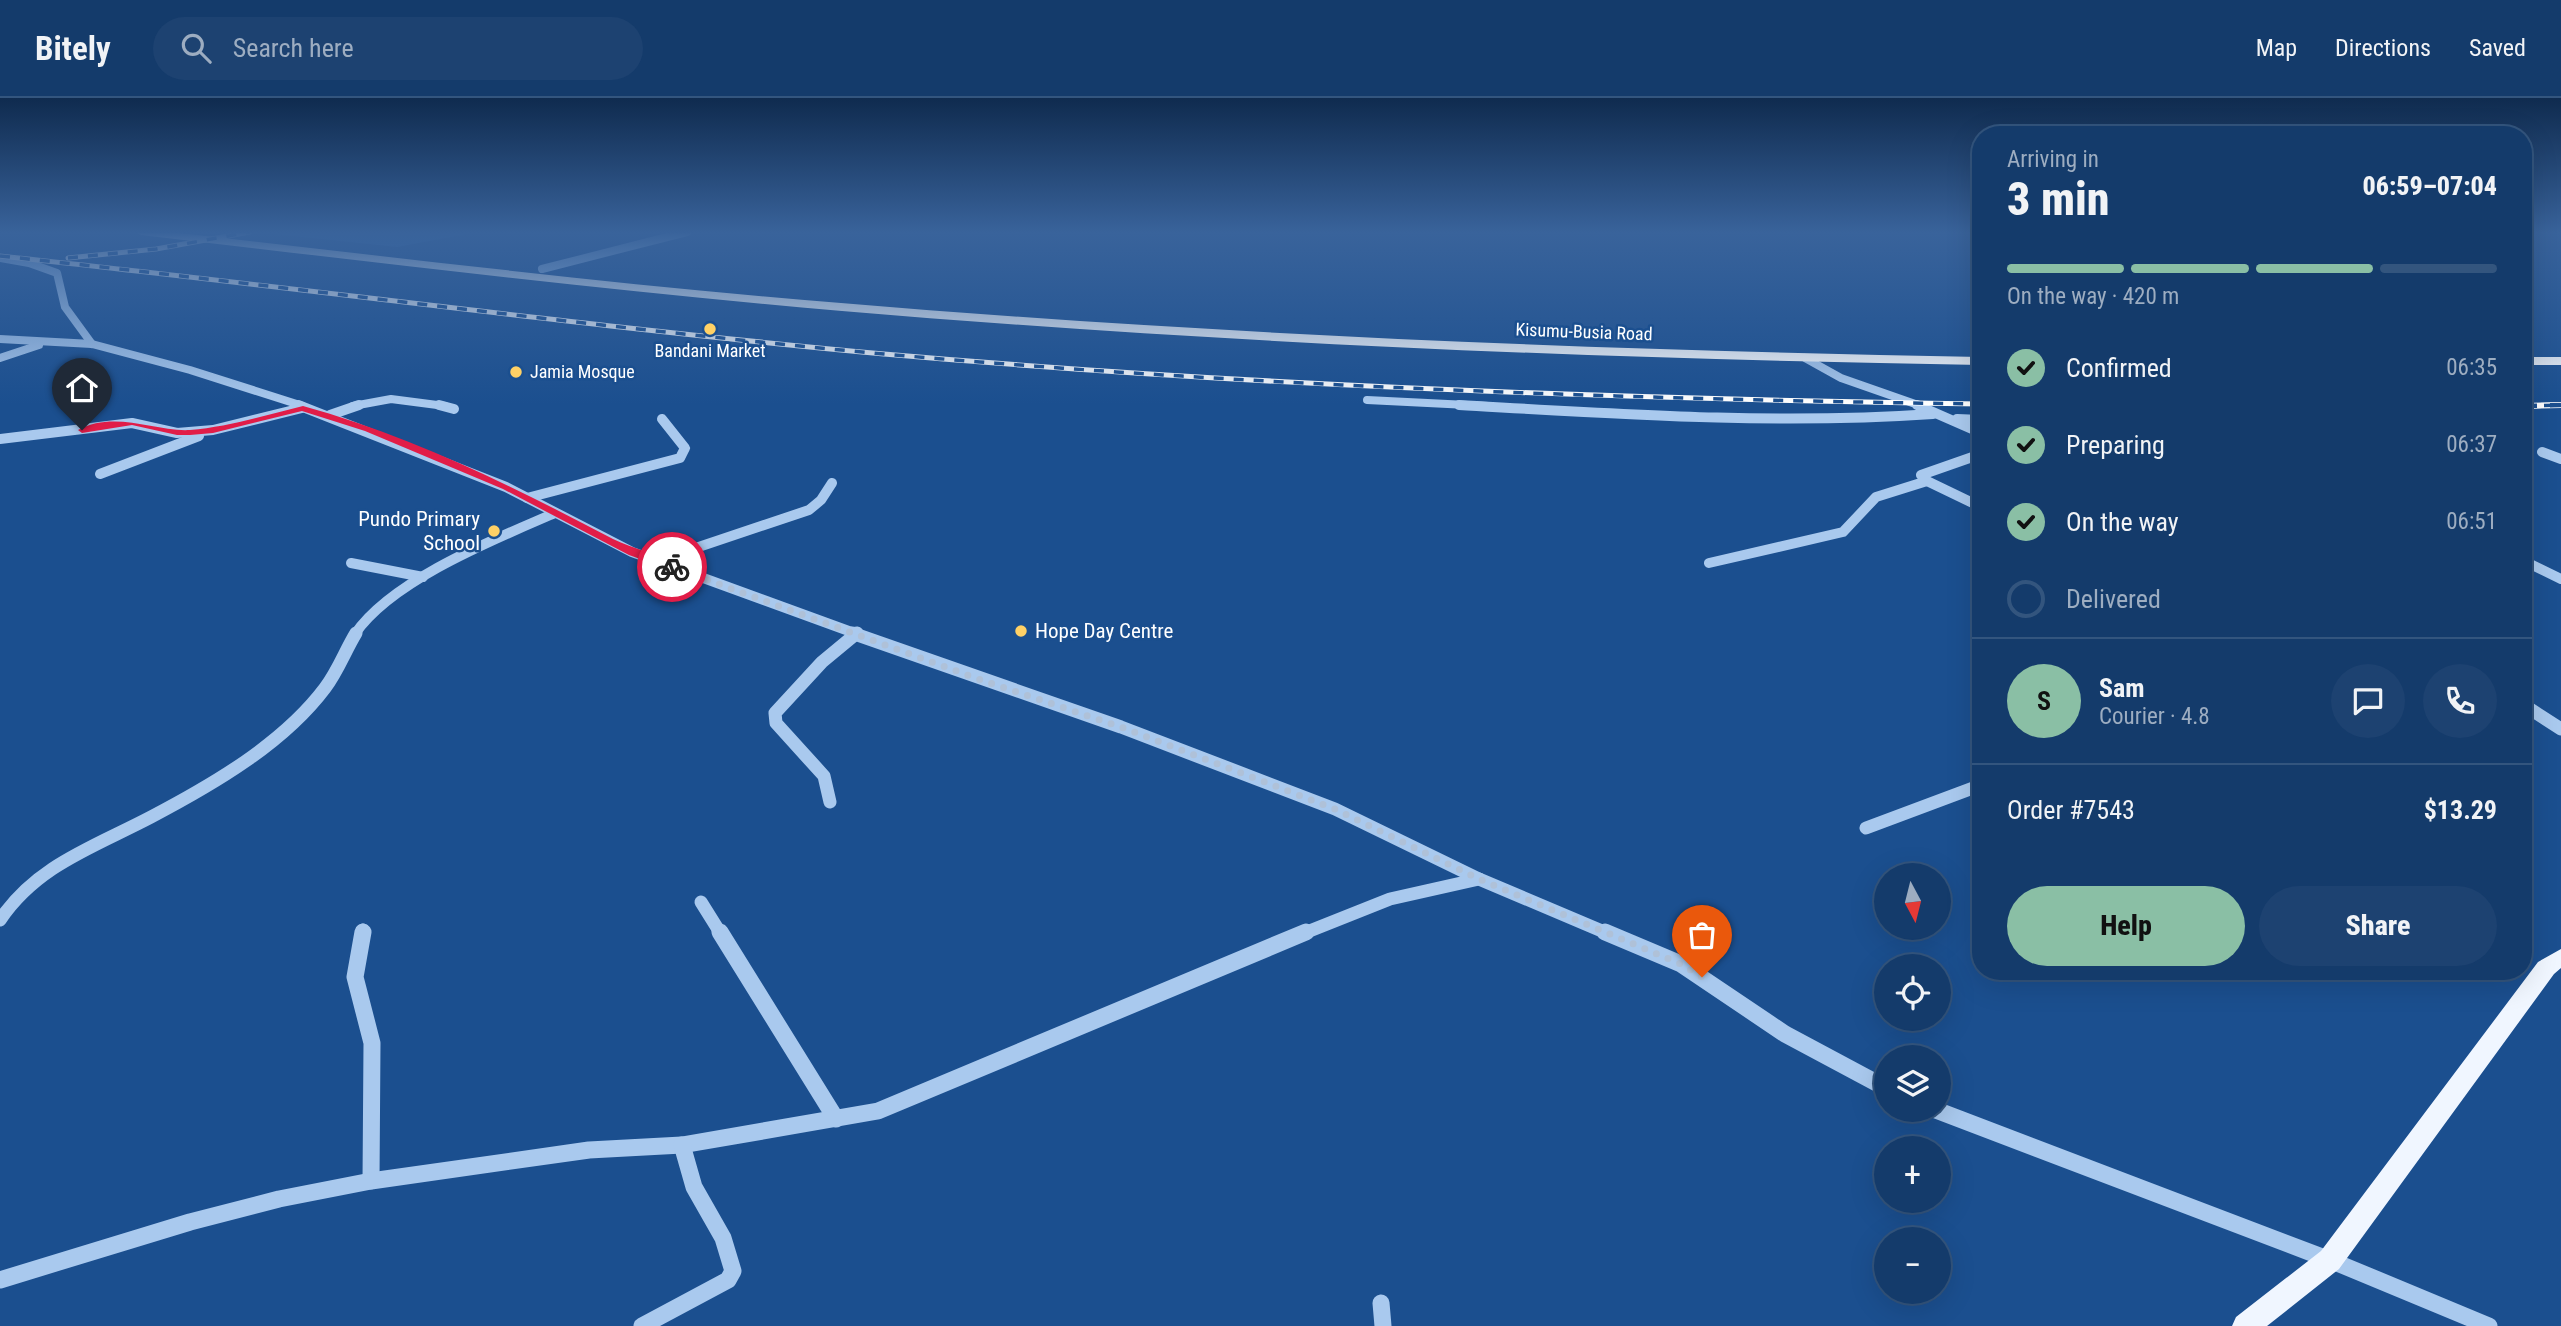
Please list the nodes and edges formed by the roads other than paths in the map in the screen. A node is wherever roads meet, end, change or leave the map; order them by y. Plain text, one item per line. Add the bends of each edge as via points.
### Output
1 (61, 289) edge
2 (663, 289) edge
3 (735, 289) edge
4 (0, 339) edge
5 (48, 342) junction
6 (92, 344) junction
7 (1972, 354) edge
8 (2532, 354) edge
9 (2561, 354) edge
10 (0, 358) edge
11 (1805, 358) junction
12 (1972, 361) edge
13 (2532, 361) edge
14 (2561, 361) edge
15 (1367, 400) dead end
16 (303, 408) junction
17 (454, 409) dead end
18 (1933, 414) junction
19 (330, 415) junction
20 (662, 419) dead end
21 (1949, 419) junction
22 (1972, 419) edge
23 (1972, 429) edge
24 (213, 430) junction
25 (0, 439) edge
26 (2542, 452) dead end
27 (1972, 457) edge
28 (2561, 459) edge
29 (100, 474) dead end
30 (1927, 481) junction
31 (832, 483) dead end
32 (527, 498) junction
33 (1972, 503) edge
34 (555, 513) junction
35 (657, 561) junction
36 (351, 563) dead end
37 (1709, 563) dead end
38 (2532, 565) edge
39 (423, 577) junction
40 (2561, 579) edge
41 (857, 633) junction
42 (2532, 710) edge
43 (2561, 729) edge
44 (1972, 788) edge
45 (830, 802) dead end
46 (1866, 828) dead end
47 (1479, 879) junction
48 (701, 902) dead end
49 (0, 920) edge
50 (363, 930) dead end
51 (2561, 957) edge
52 (1874, 1082) edge
53 (1951, 1116) edge
54 (836, 1119) junction
55 (682, 1145) junction
56 (371, 1181) junction
57 (2330, 1259) junction
58 (0, 1280) edge
59 (1381, 1303) dead end
60 (2481, 1324) edge
61 (642, 1326) edge
62 (1383, 1326) edge
63 (2246, 1326) edge

1 - 6 street via 65,307
2 - 11 highway, Kisumu-Busia Road via 1091,326 1406,345
3 - 7 highway, Kisumu-Busia Road via 1184,326 1549,344
4 - 5 street
5 - 6 street
5 - 10 street
6 - 16 street via 200,373
8 - 9 highway
11 - 12 highway, Kisumu-Busia Road
11 - 18 street via 1832,374
13 - 14 highway
15 - 18 street via 1750,421
16 - 19 street
16 - 24 street
17 - 19 street via 395,397 361,402
18 - 21 street
19 - 32 street
20 - 32 street via 685,448 680,458
21 - 22 street
21 - 23 street
24 - 25 street via 177,433 132,423
24 - 29 street
26 - 28 street
27 - 30 street via 1925,472 1922,477
30 - 33 street
30 - 37 street via 1876,496 1843,532
31 - 35 street via 809,510
32 - 34 street
34 - 35 street
34 - 39 street
35 - 41 street
36 - 39 street
38 - 40 street
39 - 49 street via 359,627 325,688 286,727 149,820 42,874 10,901
41 - 45 street via 829,655 775,713 776,723 824,776
41 - 47 street via 1335,809
42 - 43 street
44 - 46 street
47 - 52 street via 1681,964 1786,1034
47 - 54 street via 1390,899 878,1111
48 - 54 street
50 - 56 street via 355,977 372,1043
51 - 57 main road via 2546,968 2491,1038
53 - 57 street
54 - 55 street
55 - 56 street via 589,1150
55 - 61 street via 692,1183 724,1242 733,1271 728,1280
56 - 58 street via 190,1222
57 - 60 street
57 - 63 main road
59 - 62 street

